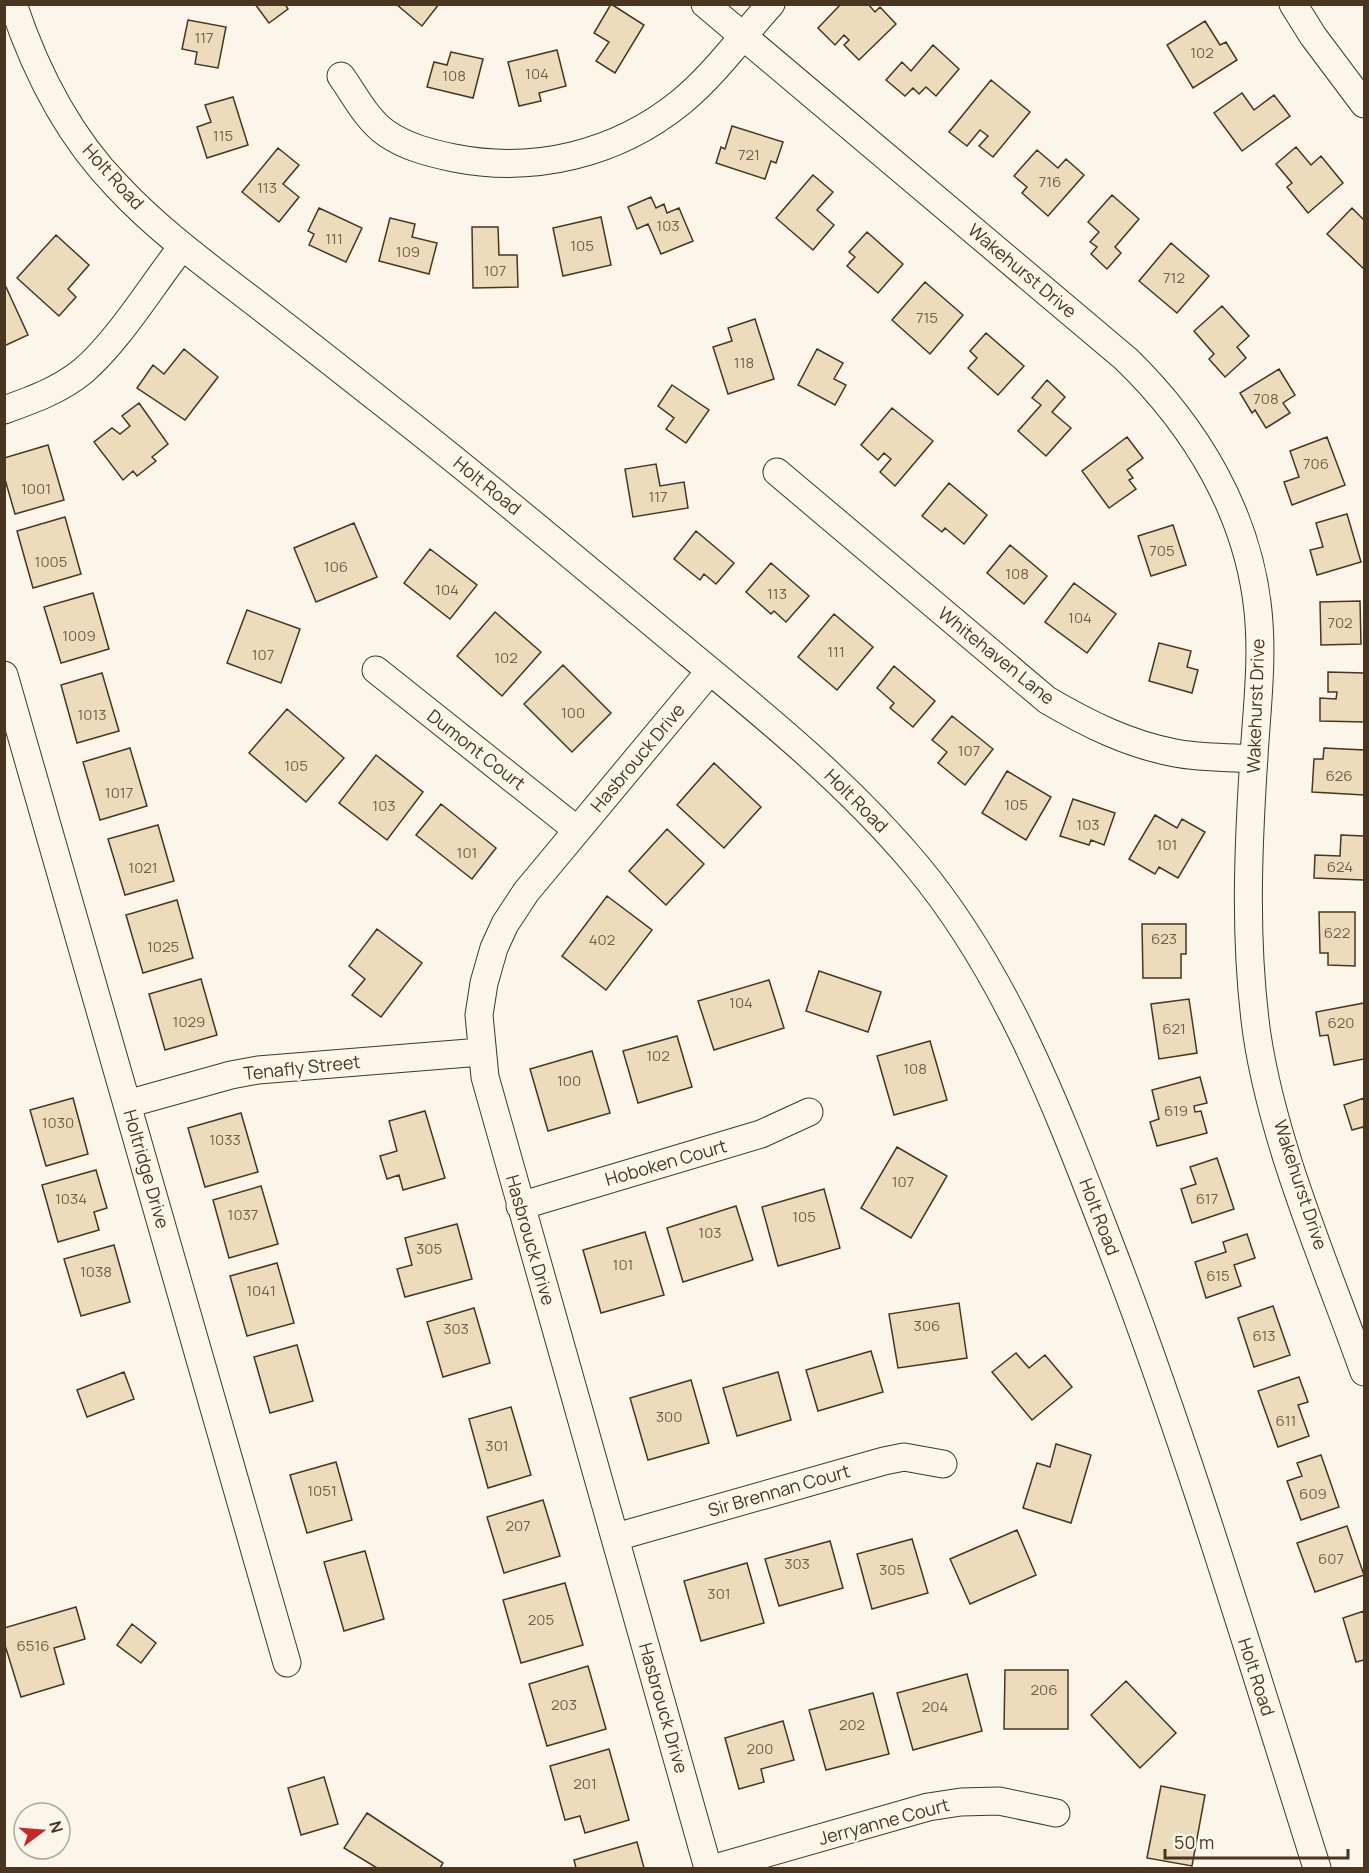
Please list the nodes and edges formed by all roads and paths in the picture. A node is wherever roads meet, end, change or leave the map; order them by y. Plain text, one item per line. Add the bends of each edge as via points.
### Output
1 (13, 4) edge
2 (705, 4) edge
3 (771, 4) edge
4 (1293, 4) edge
5 (743, 36) junction
6 (340, 76) dead end
7 (1365, 104) edge
8 (182, 247) junction
9 (4, 410) edge
10 (777, 472) dead end
11 (376, 670) dead end
12 (710, 670) junction
13 (4, 675) edge
14 (12, 727) edge
15 (1254, 759) junction
16 (577, 830) junction
17 (481, 1052) junction
18 (127, 1104) junction
19 (809, 1112) dead end
20 (520, 1206) junction
21 (1365, 1372) edge
22 (944, 1464) dead end
23 (616, 1537) junction
24 (287, 1663) dead end
25 (1056, 1813) dead end
26 (708, 1869) edge
27 (715, 1869) edge
28 (1317, 1869) edge

1 - 8 street, Holt Road via 45,82 84,146 116,186
2 - 5 street, Wakehurst Drive
3 - 5 street
4 - 7 street
5 - 6 street via 681,101 636,132 587,152 534,163 468,161 409,146 384,132
5 - 15 street, Wakehurst Drive via 1126,359 1160,392 1192,434 1216,475 1242,534 1258,608 1261,654
8 - 9 street via 84,370 38,398
8 - 12 street, Holt Road via 446,452
10 - 15 street, Whitehaven Lane via 1047,700 1088,724 1132,742 1178,754
11 - 16 street, Dumont Court
12 - 16 street, Hasbrouck Drive
12 - 28 street, Holt Road via 796,742 919,868 987,966 1021,1028 1058,1110 1144,1333
13 - 14 street, Holtridge Drive
14 - 18 street, Holtridge Drive
15 - 21 street, Wakehurst Drive via 1249,933 1258,1036 1289,1159
16 - 17 street, Hasbrouck Drive via 526,892 494,948 479,1015
17 - 18 street, Tenafly Street via 258,1070
17 - 20 street, Hasbrouck Drive via 484,1077
18 - 24 street, Holtridge Drive
19 - 20 street, Hoboken Court via 761,1134
20 - 23 street, Hasbrouck Drive
22 - 23 street, Sir Brennan Court via 904,1457 884,1461
23 - 26 street, Hasbrouck Drive
25 - 27 street, Jerryanne Court via 999,1801 928,1807

